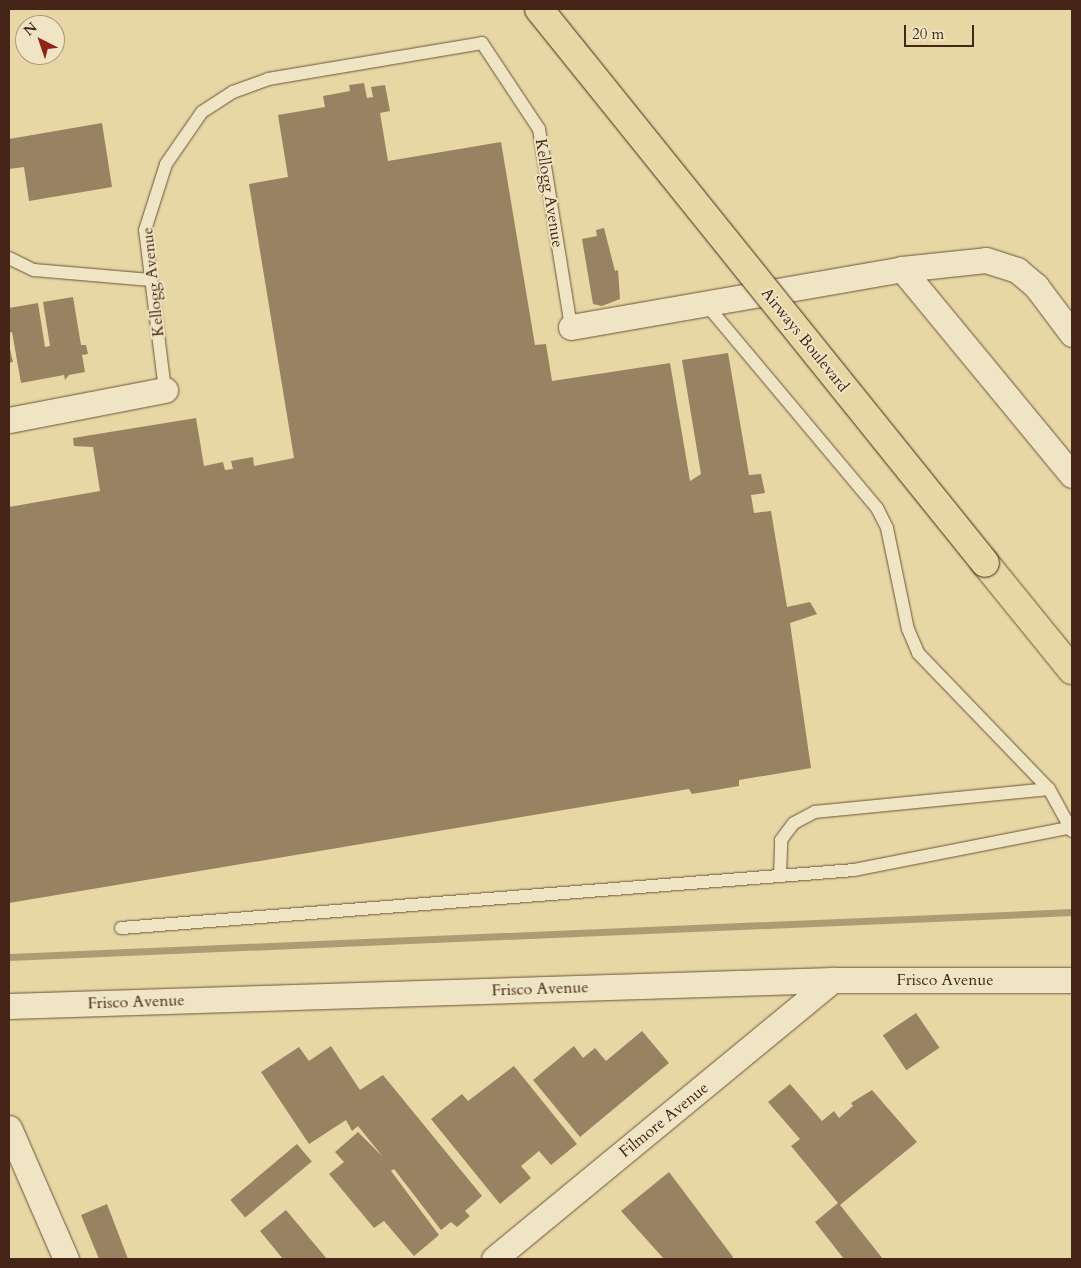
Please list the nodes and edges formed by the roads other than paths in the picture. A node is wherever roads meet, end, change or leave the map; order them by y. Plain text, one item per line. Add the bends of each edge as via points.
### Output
1 (539, 9) edge
2 (9, 258) edge
3 (902, 268) junction
4 (151, 280) junction
5 (706, 303) junction
6 (571, 327) joint
7 (1072, 334) edge
8 (165, 390) joint
9 (9, 420) edge
10 (1072, 474) edge
11 (1072, 670) edge
12 (1049, 789) junction
13 (1070, 830) edge
14 (780, 876) junction
15 (121, 928) dead end
16 (833, 980) junction
17 (1072, 980) edge
18 (9, 1006) edge
19 (9, 1128) edge
20 (66, 1259) edge
21 (494, 1259) edge

1 - 11 main road, Airways Boulevard, bridge
2 - 4 lane via 34,270
3 - 5 street, Kellogg Avenue
3 - 7 street, Kellogg Avenue via 986,260 1001,263 1036,286
3 - 10 street
4 - 6 lane, Kellogg Avenue via 145,230 152,200 175,148 211,105 268,80 482,43 539,129
4 - 8 lane, Kellogg Avenue
5 - 6 street, Kellogg Avenue
5 - 12 lane via 877,508 887,528 908,629 918,653
8 - 9 street, Kellogg Avenue
12 - 13 lane
12 - 14 lane via 815,812 794,823 781,840
13 - 14 lane via 854,870
14 - 15 lane
16 - 17 street, Frisco Avenue
16 - 18 street, Frisco Avenue
16 - 21 street, Filmore Avenue
19 - 20 street

